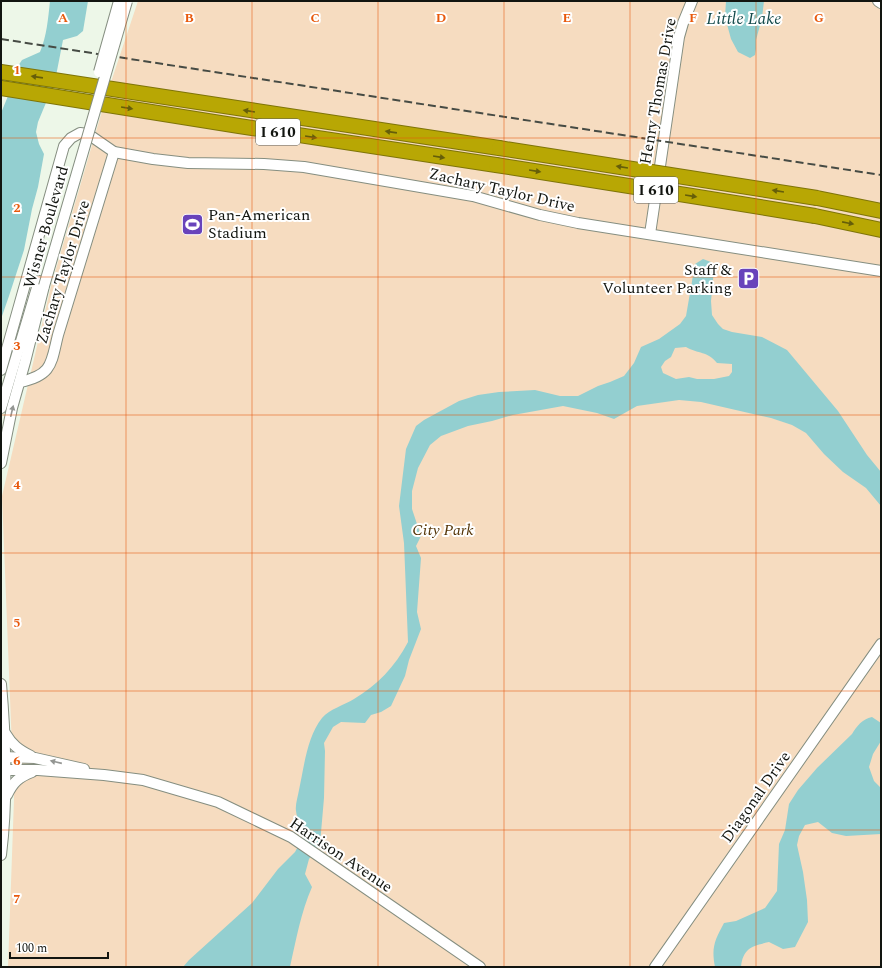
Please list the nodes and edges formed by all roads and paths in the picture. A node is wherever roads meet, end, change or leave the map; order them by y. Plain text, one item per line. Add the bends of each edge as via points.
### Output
1 (119, 1) edge
2 (127, 1) edge
3 (692, 1) edge
4 (878, 1) edge
5 (881, 3) edge
6 (4, 73) edge
7 (2, 88) edge
8 (114, 152) junction
9 (881, 211) edge
10 (881, 230) edge
11 (650, 234) junction
12 (879, 272) edge
13 (42, 283) junction
14 (25, 362) junction
15 (1, 370) edge
16 (42, 374) junction
17 (20, 382) junction
18 (1, 408) edge
19 (1, 463) edge
20 (881, 644) edge
21 (1, 684) edge
22 (2, 700) edge
23 (5, 732) junction
24 (4, 757) edge
25 (35, 758) junction
26 (4, 770) edge
27 (38, 770) junction
28 (104, 775) junction
29 (6, 796) junction
30 (3, 830) edge
31 (1, 855) edge
32 (480, 967) edge
33 (655, 967) edge

1 - 13 street, Wisner Boulevard, bridge
2 - 13 street, Wisner Boulevard, bridge
3 - 11 street, Henry Thomas Drive via 679,37
4 - 5 street
9 -> 6 highway, I 610, bridge via 817,198
7 -> 10 highway, I 610, bridge via 692,196 815,216
8 - 11 street, Zachary Taylor Drive via 188,163 304,167 473,196 540,216
8 - 15 street, Zachary Taylor Drive via 88,134 80,133 64,146
8 - 16 street, Zachary Taylor Drive via 52,360
11 - 12 street, Zachary Taylor Drive
13 - 14 street, Wisner Boulevard
13 - 18 street, Wisner Boulevard
14 - 16 street via 33,372
14 - 17 street, Wisner Boulevard
16 - 17 street
19 -> 17 street, Wisner Boulevard
20 - 33 street, Diagonal Drive
21 - 22 street
22 - 23 street
23 - 24 street
23 - 25 street via 11,743
24 - 25 street, Harrison Avenue
24 - 26 street
28 -> 25 street, Harrison Avenue
26 - 27 street, Harrison Avenue
26 - 29 street
27 - 28 street, Harrison Avenue
27 - 29 street via 19,778 10,787
28 - 32 street, Harrison Avenue via 143,780 218,802 291,837
29 - 30 street
30 - 31 street

